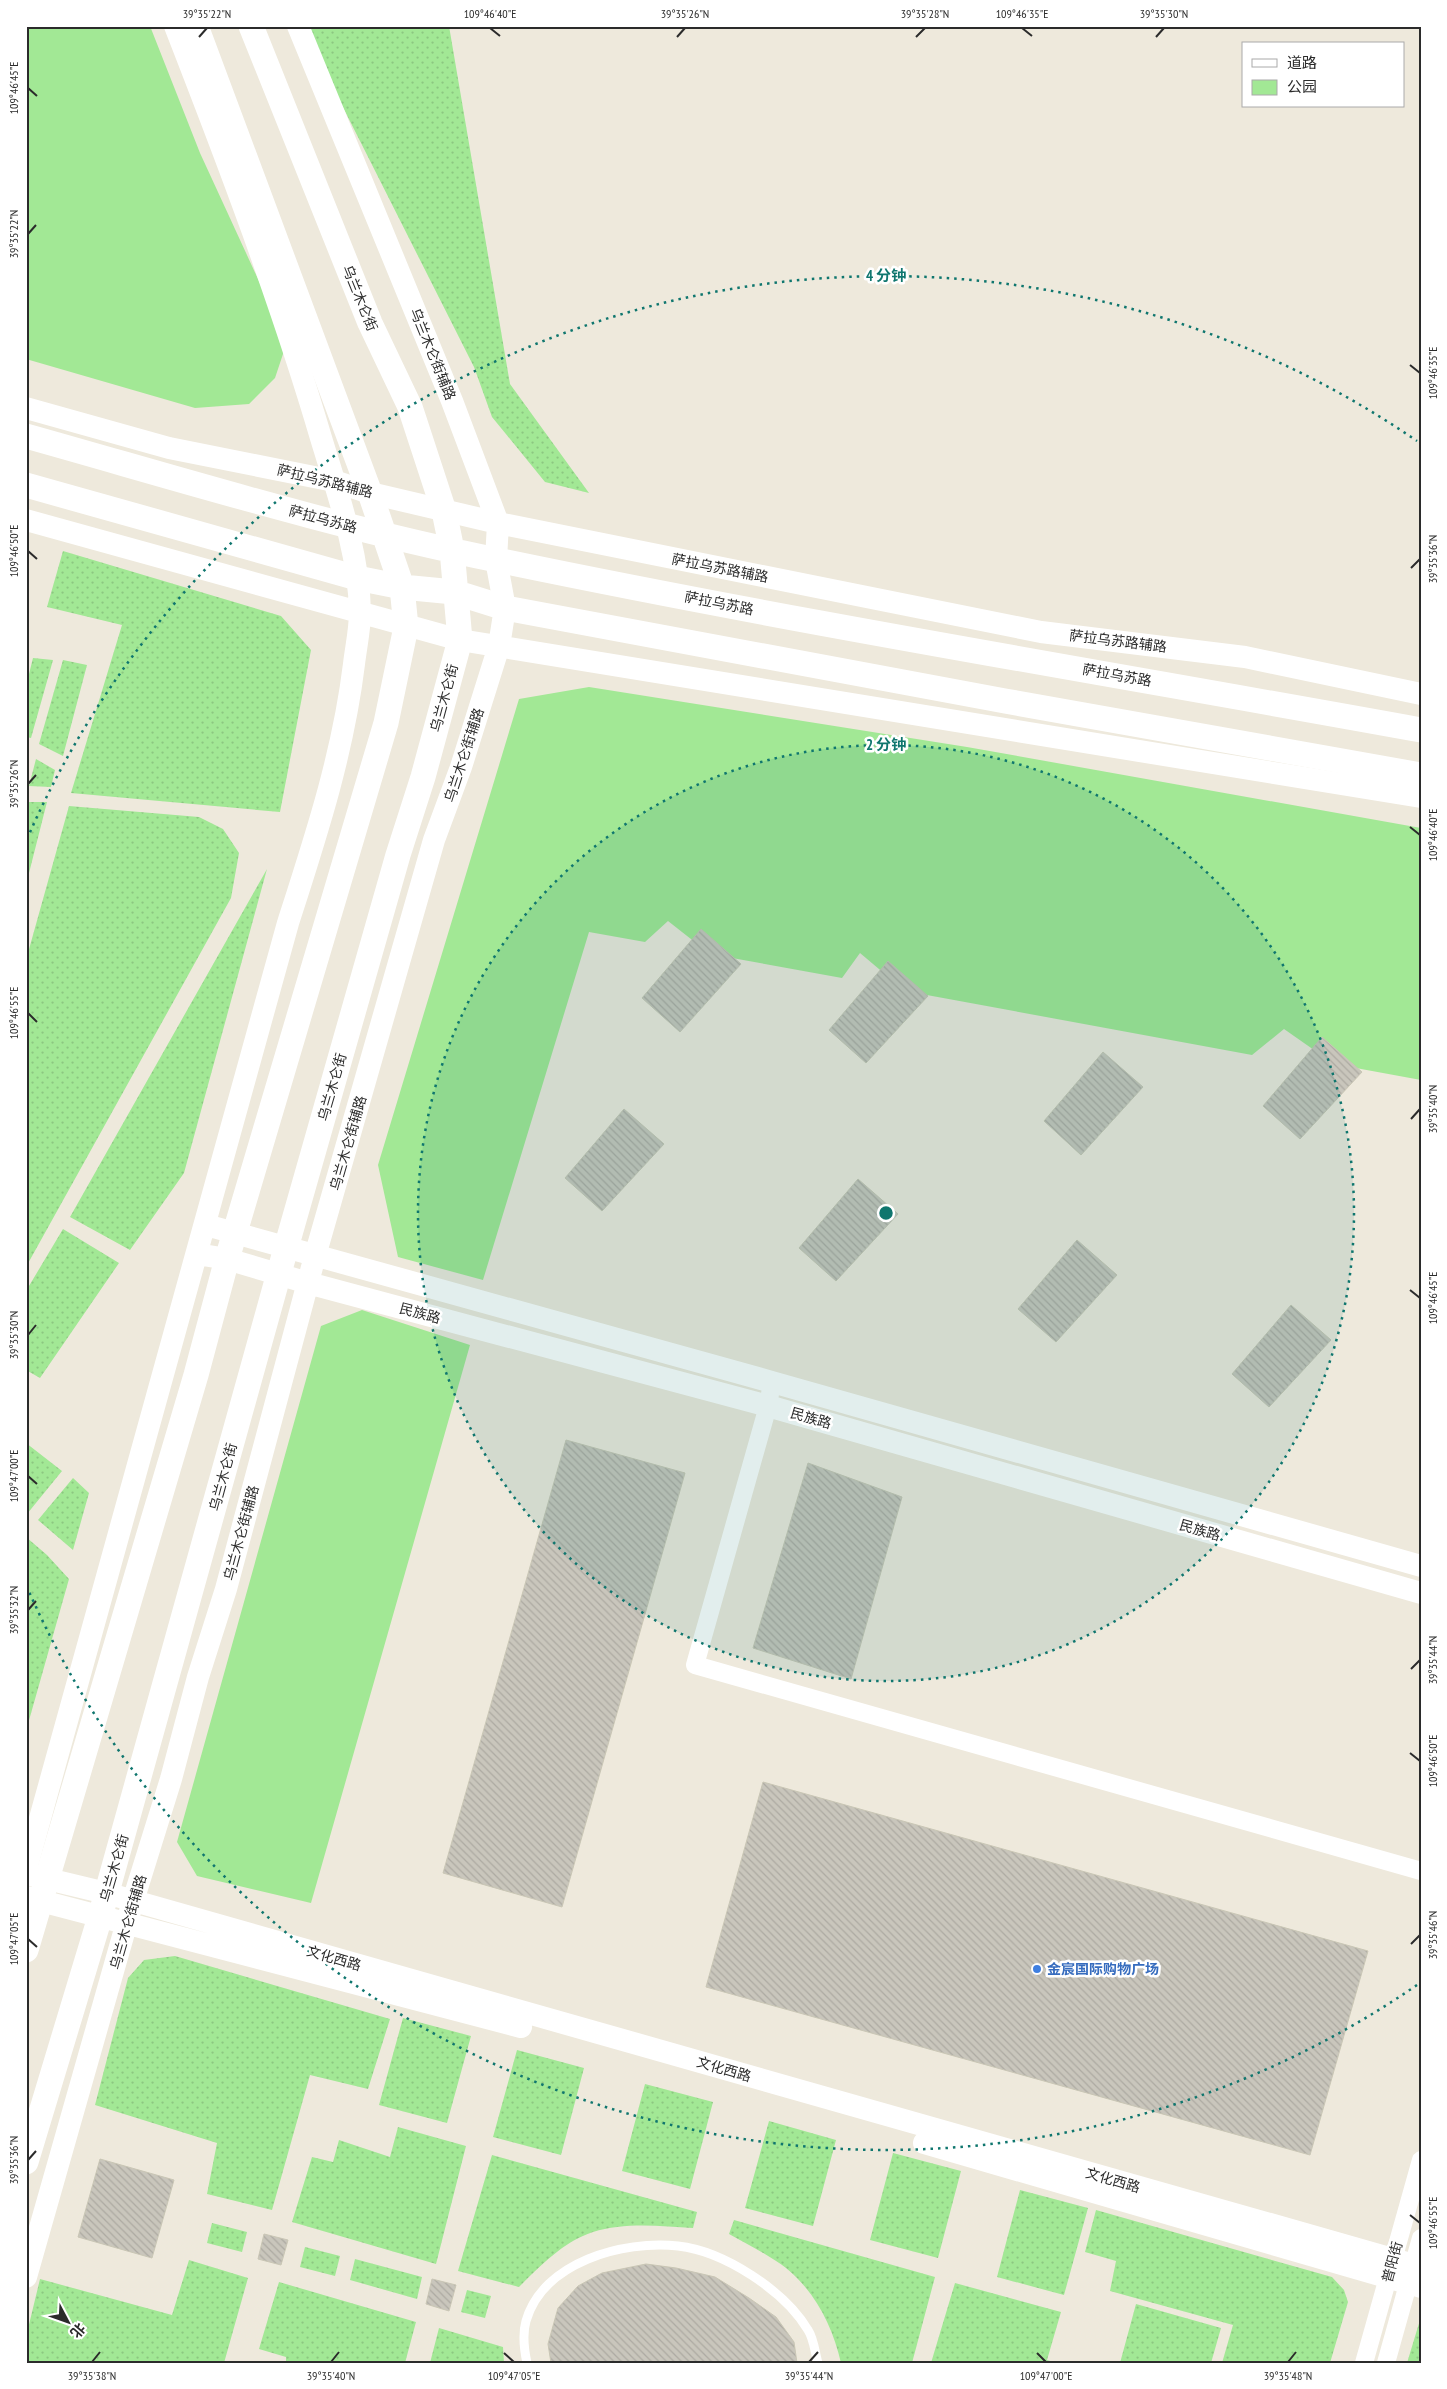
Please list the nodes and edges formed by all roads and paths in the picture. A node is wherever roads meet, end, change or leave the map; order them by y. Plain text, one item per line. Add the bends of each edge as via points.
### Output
1 (175, 26) edge
2 (196, 26) edge
3 (251, 26) edge
4 (298, 26) edge
5 (26, 408) edge
6 (26, 436) edge
7 (334, 481) junction
8 (26, 485) edge
9 (370, 493) junction
10 (444, 511) junction
11 (26, 520) edge
12 (498, 523) junction
13 (346, 526) junction
14 (385, 533) junction
15 (452, 550) junction
16 (496, 560) junction
17 (357, 578) junction
18 (402, 587) junction
19 (454, 592) junction
20 (505, 608) junction
21 (360, 614) junction
22 (406, 627) junction
23 (460, 640) junction
24 (499, 646) junction
25 (1421, 694) edge
26 (1421, 730) edge
27 (1421, 775) edge
28 (1421, 797) edge
29 (206, 1225) junction
30 (236, 1233) junction
31 (286, 1248) junction
32 (197, 1254) junction
33 (315, 1256) junction
34 (227, 1259) junction
35 (280, 1274) junction
36 (308, 1283) junction
37 (772, 1382) junction
38 (768, 1406) junction
39 (1421, 1566) edge
40 (1421, 1593) edge
41 (1421, 1871) edge
42 (33, 1874) edge
43 (106, 1893) junction
44 (33, 1899) edge
45 (133, 1901) junction
46 (100, 1917) junction
47 (128, 1924) junction
48 (26, 1950) edge
49 (1421, 2160) edge
50 (26, 2162) edge
51 (1421, 2238) edge
52 (1407, 2273) edge
53 (26, 2278) edge
54 (527, 2363) edge
55 (818, 2363) edge
56 (1364, 2363) edge
57 (1386, 2363) edge

1 - 7 street via 304,380
2 - 9 main road
3 - 10 main road, 乌兰木仑街 via 370,323 410,407
4 - 12 street, 乌兰木仑街辅路 via 452,401
5 - 7 street, 萨拉乌苏路辅路 via 169,448
6 - 13 main road, 萨拉乌苏路
7 - 9 street, 萨拉乌苏路辅路
7 - 13 street
8 - 17 main road
9 - 10 street, 萨拉乌苏路辅路
9 - 14 main road
10 - 12 street, 萨拉乌苏路辅路
10 - 15 main road, 乌兰木仑街
11 - 21 street
12 - 16 street, 乌兰木仑街辅路
12 - 25 street, 萨拉乌苏路辅路 via 1041,632 1245,657
13 - 14 main road, 萨拉乌苏路
13 - 17 street
14 - 15 main road, 萨拉乌苏路
14 - 18 main road
15 - 16 main road, 萨拉乌苏路
15 - 19 main road, 乌兰木仑街
16 - 20 street, 乌兰木仑街辅路
16 - 26 main road, 萨拉乌苏路 via 746,609
17 - 18 main road
17 - 21 street
18 - 19 main road
18 - 22 main road
19 - 20 main road
19 - 23 main road, 乌兰木仑街
20 - 24 street, 乌兰木仑街辅路
20 - 27 main road
21 - 22 street
21 - 29 street via 348,715
22 - 23 street
22 - 30 main road via 386,723
23 - 24 street
23 - 31 main road, 乌兰木仑街
24 - 28 street
24 - 33 street, 乌兰木仑街辅路 via 462,767 434,840
29 - 30 street, 民族路
29 - 32 street
30 - 31 street, 民族路
30 - 34 main road
31 - 33 street, 民族路
31 - 35 main road, 乌兰木仑街
32 - 34 street, 民族路
32 - 42 street
33 - 36 street, 乌兰木仑街辅路
33 - 37 street, 民族路
34 - 35 street, 民族路
34 - 42 main road via 196,1375
35 - 36 street, 民族路
35 - 43 main road, 乌兰木仑街
36 - 38 street, 民族路
36 - 45 street, 乌兰木仑街辅路 via 226,1589
37 - 38 street
37 - 39 street, 民族路
38 - 40 street, 民族路
38 - 41 street via 695,1665
42 - 43 street, 文化西路
42 - 44 main road
43 - 45 street, 文化西路
43 - 46 main road, 乌兰木仑街
44 - 46 street, 文化西路
44 - 48 main road
45 - 47 street, 乌兰木仑街辅路
45 - 52 street, 文化西路
46 - 47 street, 文化西路
46 - 50 main road, 乌兰木仑街
47 - 52 street, 文化西路 via 620,2054
47 - 53 street, 乌兰木仑街辅路
49 - 52 street, 普阳街
51 - 52 street, 普阳街
52 - 56 street, 普阳街
52 - 57 street, 普阳街
54 - 55 lane via 524,2346 526,2322 536,2299 556,2278 614,2250 679,2246 715,2256 753,2277 785,2301 809,2331

